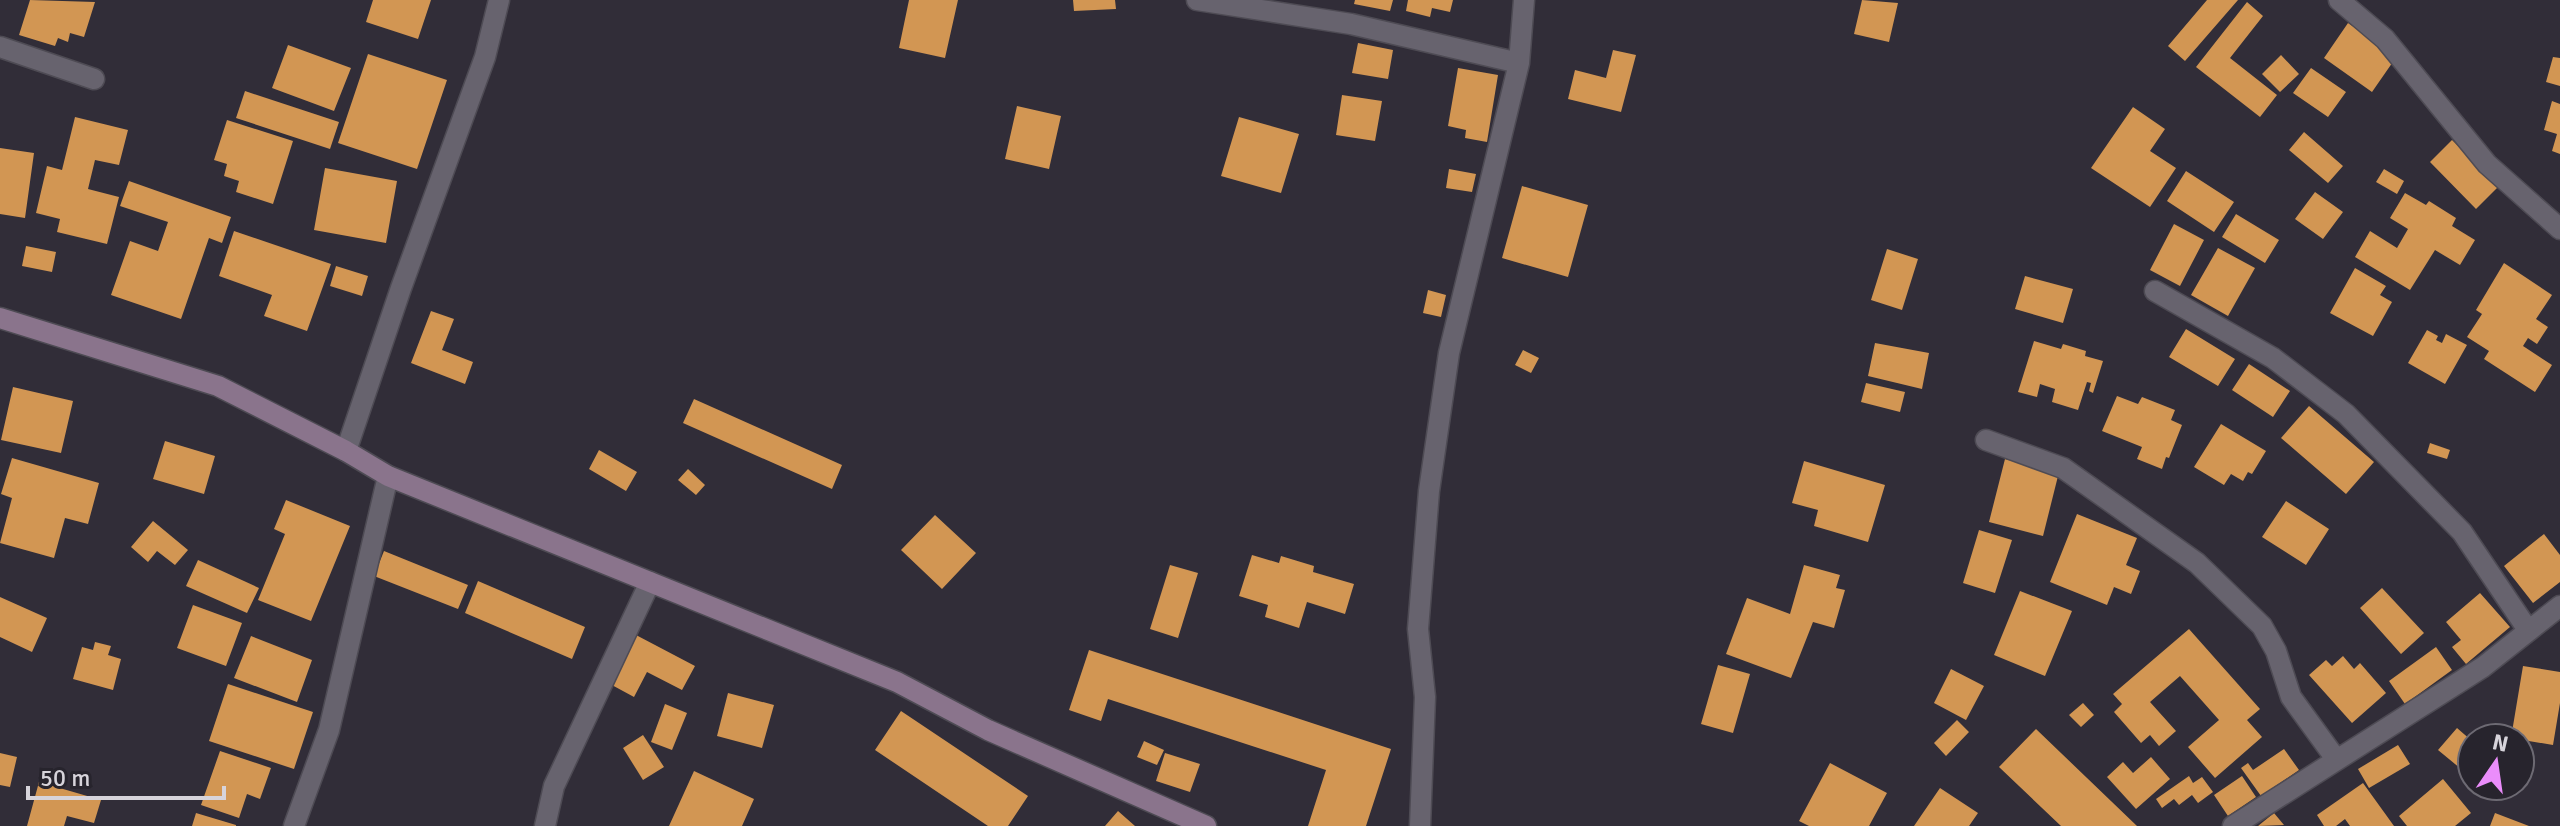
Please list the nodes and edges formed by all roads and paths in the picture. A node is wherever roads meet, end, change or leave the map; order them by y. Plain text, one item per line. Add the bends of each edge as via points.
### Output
1 (499, 0) edge
2 (1197, 0) edge
3 (1524, 0) edge
4 (2339, 0) edge
5 (0, 47) edge
6 (1519, 63) junction
7 (94, 79) dead end
8 (2560, 229) edge
9 (2155, 291) dead end
10 (0, 318) edge
11 (1986, 440) dead end
12 (346, 451) junction
13 (388, 476) junction
14 (650, 582) junction
15 (2560, 606) edge
16 (2528, 630) junction
17 (2336, 759) junction
18 (294, 826) edge
19 (545, 826) edge
20 (1206, 826) edge
21 (1420, 826) edge
22 (2233, 826) edge

1 - 12 street via 485,57
2 - 6 street via 1351,24
3 - 6 street
4 - 8 street via 2385,39 2487,164
5 - 7 street
6 - 21 street via 1449,353 1435,440 1418,629 1425,697
9 - 16 street via 2273,358 2346,414 2462,532
10 - 12 street via 218,386
11 - 17 street via 2063,468 2197,563 2262,626 2291,697
12 - 13 street
13 - 14 street
13 - 18 street via 329,730
14 - 19 street via 554,786
14 - 20 street via 897,682 988,730
15 - 16 street
16 - 17 street via 2483,667
17 - 22 street

